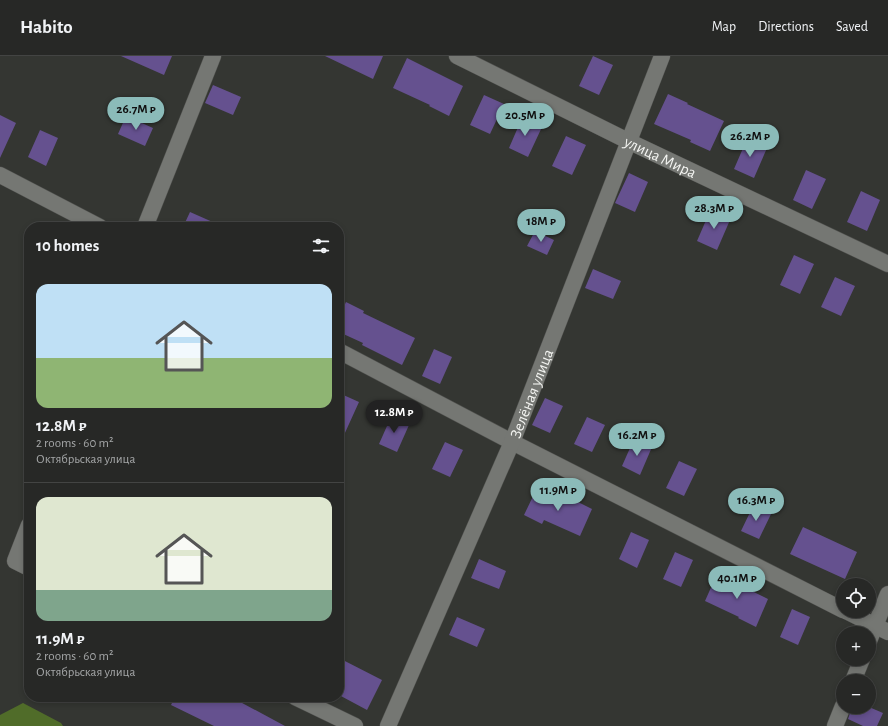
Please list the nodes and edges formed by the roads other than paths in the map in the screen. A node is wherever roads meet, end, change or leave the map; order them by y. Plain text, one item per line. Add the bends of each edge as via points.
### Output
1 (213, 56) edge
2 (457, 56) edge
3 (662, 56) edge
4 (628, 141) junction
5 (0, 175) edge
6 (90, 222) edge
7 (147, 222) edge
8 (888, 264) edge
9 (344, 355) edge
10 (512, 442) junction
11 (24, 554) edge
12 (22, 565) edge
13 (888, 594) edge
14 (836, 606) edge
15 (860, 618) edge
16 (882, 629) edge
17 (305, 702) edge
18 (840, 714) edge
19 (355, 726) edge
20 (388, 726) edge
21 (835, 726) edge

1 - 7 street
2 - 4 street, улица Мира
3 - 4 street, Зелёная улица
4 - 8 street, улица Мира
4 - 10 street, Зелёная улица
5 - 6 street
9 - 10 street
10 - 14 street
10 - 20 street, Зелёная улица
11 - 12 street
13 - 16 street
15 - 16 street
17 - 19 street
18 - 21 street

